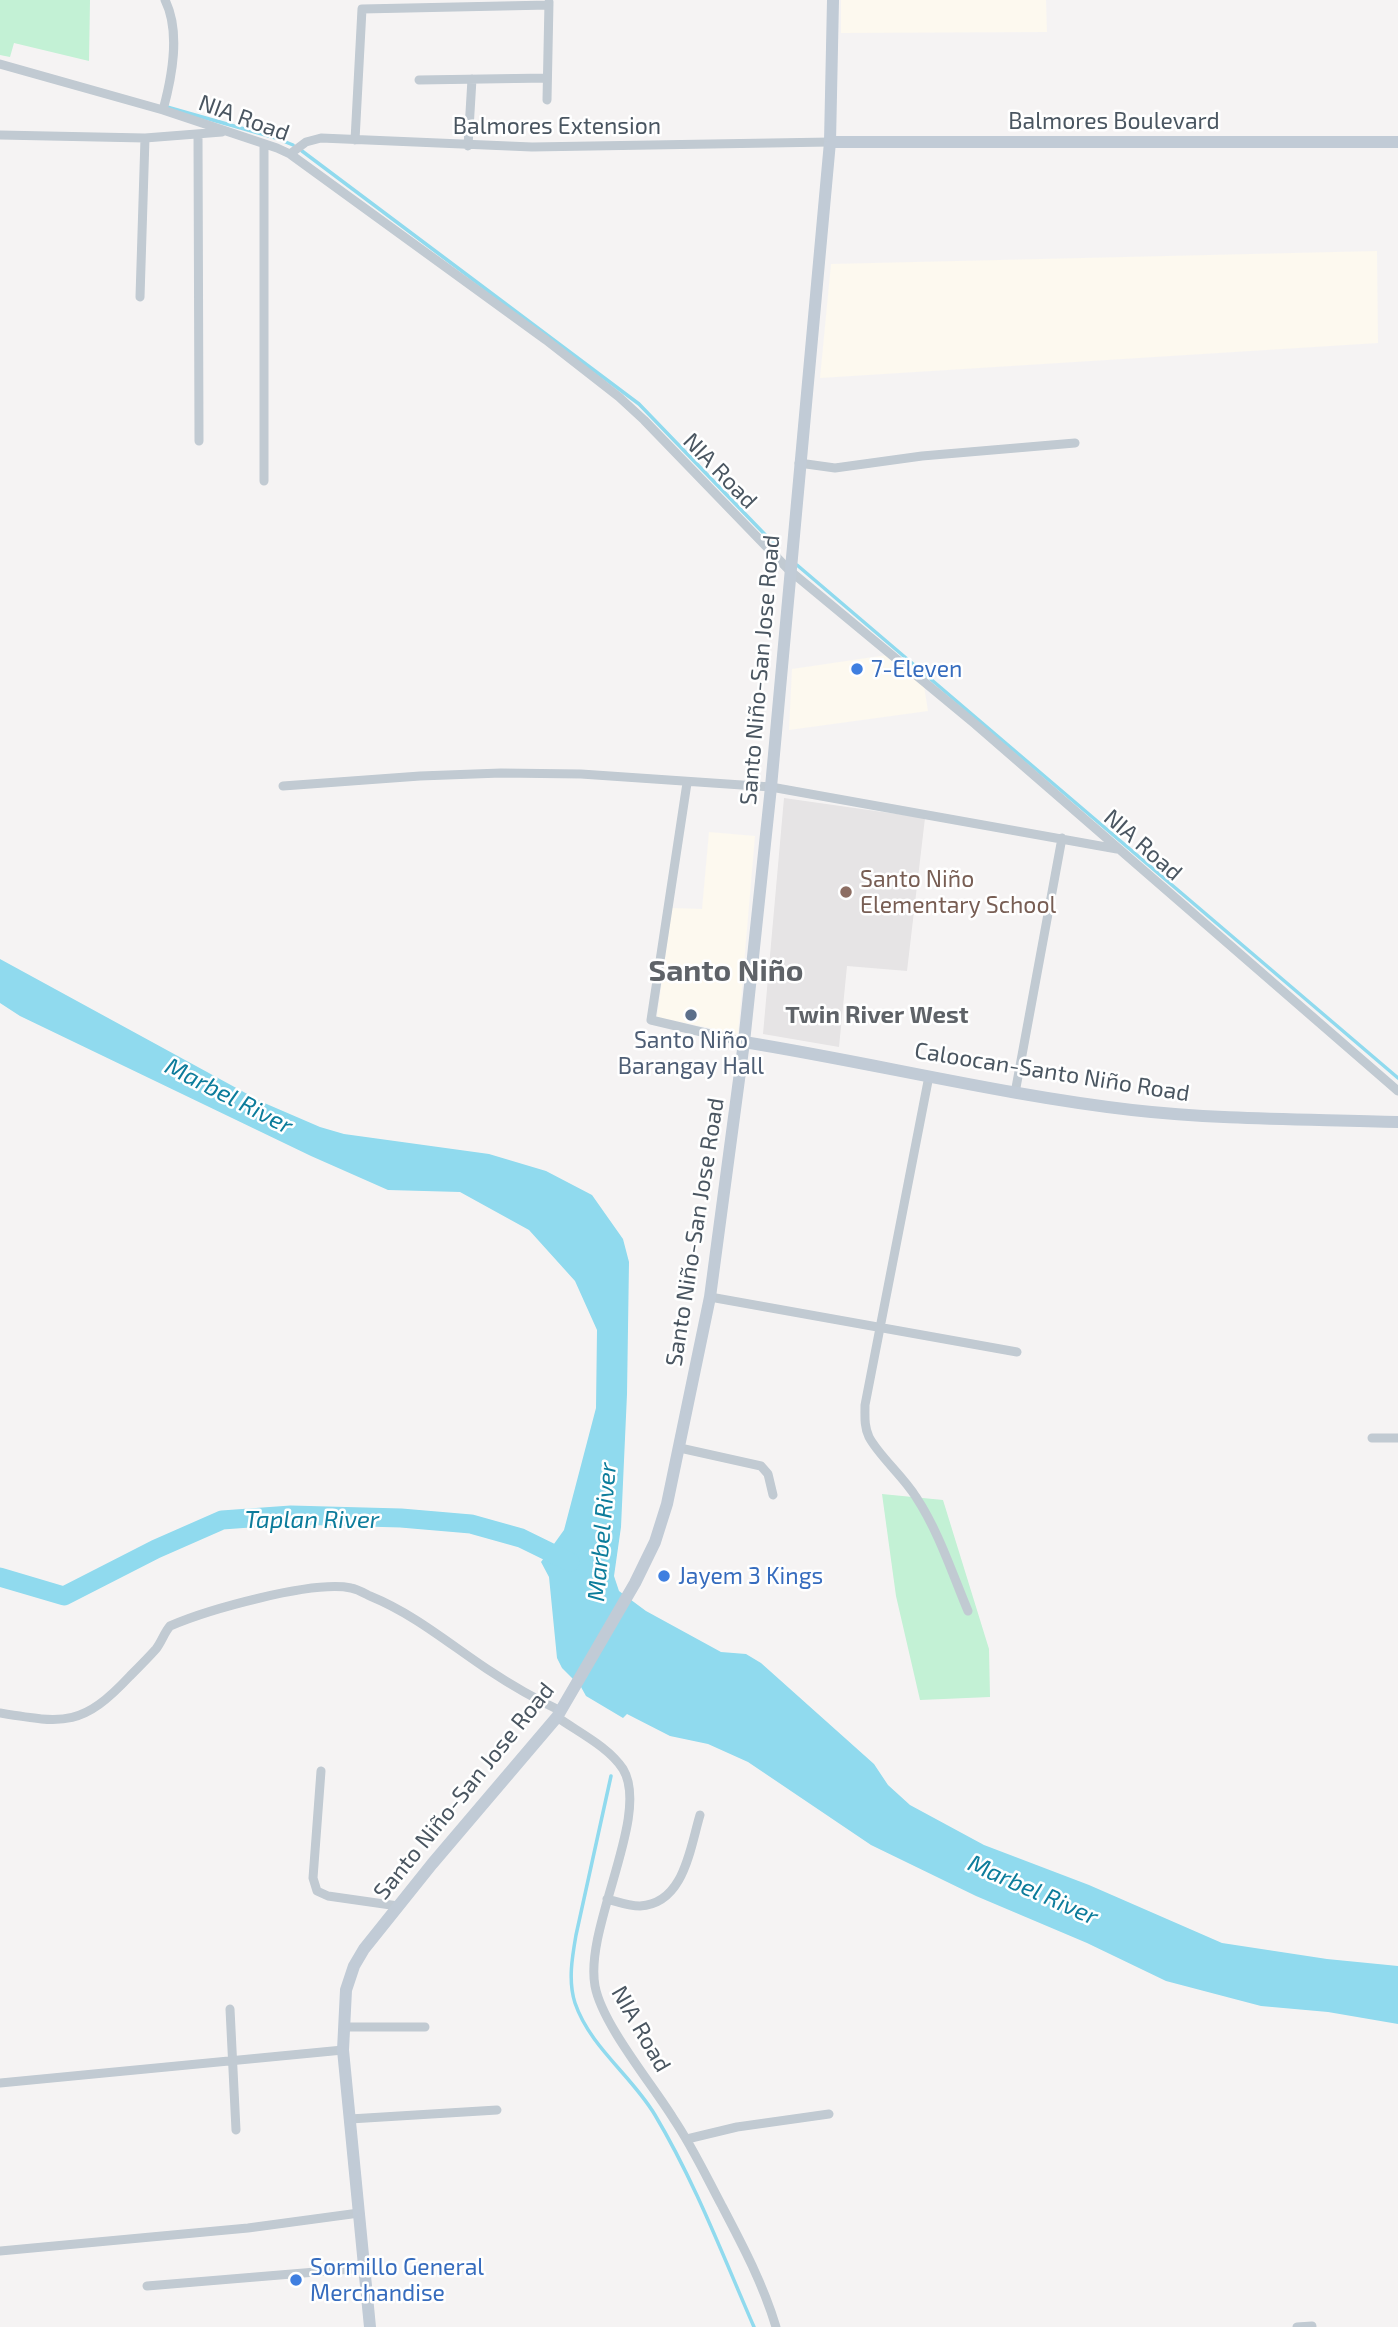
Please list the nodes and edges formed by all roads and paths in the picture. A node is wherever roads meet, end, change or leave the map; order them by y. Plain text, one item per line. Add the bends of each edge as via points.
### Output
1 (166, 0) edge
2 (832, 0) edge
3 (549, 3) edge
4 (0, 64) edge
5 (548, 78) junction
6 (472, 79) junction
7 (419, 80) dead end
8 (547, 100) dead end
9 (163, 110) junction
10 (224, 132) junction
11 (0, 135) edge
12 (198, 135) junction
13 (145, 138) junction
14 (355, 140) junction
15 (830, 142) junction
16 (1398, 142) edge
17 (264, 144) junction
18 (468, 146) junction
19 (290, 154) junction
20 (139, 297) dead end
21 (199, 441) dead end
22 (1075, 443) dead end
23 (799, 463) junction
24 (264, 481) dead end
25 (789, 570) junction
26 (688, 783) junction
27 (283, 786) dead end
28 (771, 787) junction
29 (1062, 838) junction
30 (1118, 849) junction
31 (744, 1042) junction
32 (929, 1076) junction
33 (1398, 1091) edge
34 (1015, 1093) junction
35 (1398, 1122) edge
36 (710, 1297) junction
37 (881, 1327) junction
38 (1017, 1352) dead end
39 (1372, 1438) dead end
40 (1398, 1438) edge
41 (680, 1448) junction
42 (773, 1494) dead end
43 (968, 1611) dead end
44 (0, 1713) edge
45 (559, 1714) junction
46 (321, 1771) dead end
47 (700, 1815) dead end
48 (607, 1899) junction
49 (398, 1906) junction
50 (230, 2009) dead end
51 (425, 2026) dead end
52 (344, 2027) junction
53 (344, 2050) junction
54 (231, 2060) junction
55 (0, 2083) edge
56 (497, 2110) dead end
57 (829, 2114) dead end
58 (350, 2119) junction
59 (236, 2130) dead end
60 (687, 2139) junction
61 (359, 2213) junction
62 (0, 2251) edge
63 (364, 2268) junction
64 (147, 2286) dead end
65 (1312, 2326) edge
66 (370, 2327) edge
67 (776, 2327) edge
68 (1297, 2327) edge

1 - 9 street via 173,54
2 - 15 main road, Santo Niño-San Jose Road
3 - 5 street
3 - 14 street via 362,9
4 - 9 street, NIA Road
5 - 6 street
5 - 8 street
6 - 7 street
6 - 18 street
9 - 10 street, NIA Road
10 - 12 street
10 - 17 street, NIA Road
11 - 13 street
12 - 13 street
12 - 21 street
13 - 20 street
14 - 18 street, Balmores Extension
14 - 19 street, Balmores Extension via 313,139
15 - 16 main road, Balmores Boulevard
15 - 18 street, Balmores Extension
15 - 23 main road, Santo Niño-San Jose Road
17 - 19 street, NIA Road
17 - 24 street
19 - 25 street, NIA Road via 619,397
22 - 23 street via 835,468
23 - 25 main road, Santo Niño-San Jose Road
25 - 28 main road, Santo Niño-San Jose Road
25 - 30 street, NIA Road
26 - 27 street via 501,773
26 - 28 street
26 - 31 street via 651,1020
28 - 29 street
28 - 31 main road, Santo Niño-San Jose Road
29 - 30 street
29 - 34 street
30 - 33 street, NIA Road
31 - 32 main road, Caloocan-Santo Niño Road
31 - 36 main road, Santo Niño-San Jose Road
32 - 34 main road, Caloocan-Santo Niño Road
32 - 37 street
34 - 35 main road, Caloocan-Santo Niño Road via 1179,1114
36 - 37 street
36 - 41 main road, Santo Niño-San Jose Road
37 - 38 street
37 - 43 street via 864,1424 934,1528
39 - 40 street
41 - 42 street via 761,1466
41 - 45 main road, Santo Niño-San Jose Road via 662,1523 648,1558
44 - 45 street, NIA Road via 44,1720 83,1716 121,1687 170,1626 321,1586 351,1588 389,1604
45 - 48 street, NIA Road via 609,1754 629,1783 629,1813
45 - 49 main road, Santo Niño-San Jose Road
46 - 49 street via 313,1878 317,1891
47 - 48 street via 681,1878 670,1893 640,1906
48 - 60 street, NIA Road via 593,1956 595,1990 621,2040
49 - 52 main road, Santo Niño-San Jose Road via 354,1966 346,1990
50 - 54 street
51 - 52 street
52 - 53 main road, Santo Niño-San Jose Road
53 - 54 street
53 - 58 main road, Santo Niño-San Jose Road
54 - 55 street
54 - 59 street
56 - 58 street
57 - 60 street
58 - 61 main road, Santo Niño-San Jose Road
60 - 67 street, NIA Road via 760,2280
61 - 62 street via 260,2227
61 - 63 main road, Santo Niño-San Jose Road
63 - 64 street
63 - 66 main road, Santo Niño-San Jose Road
65 - 68 street

